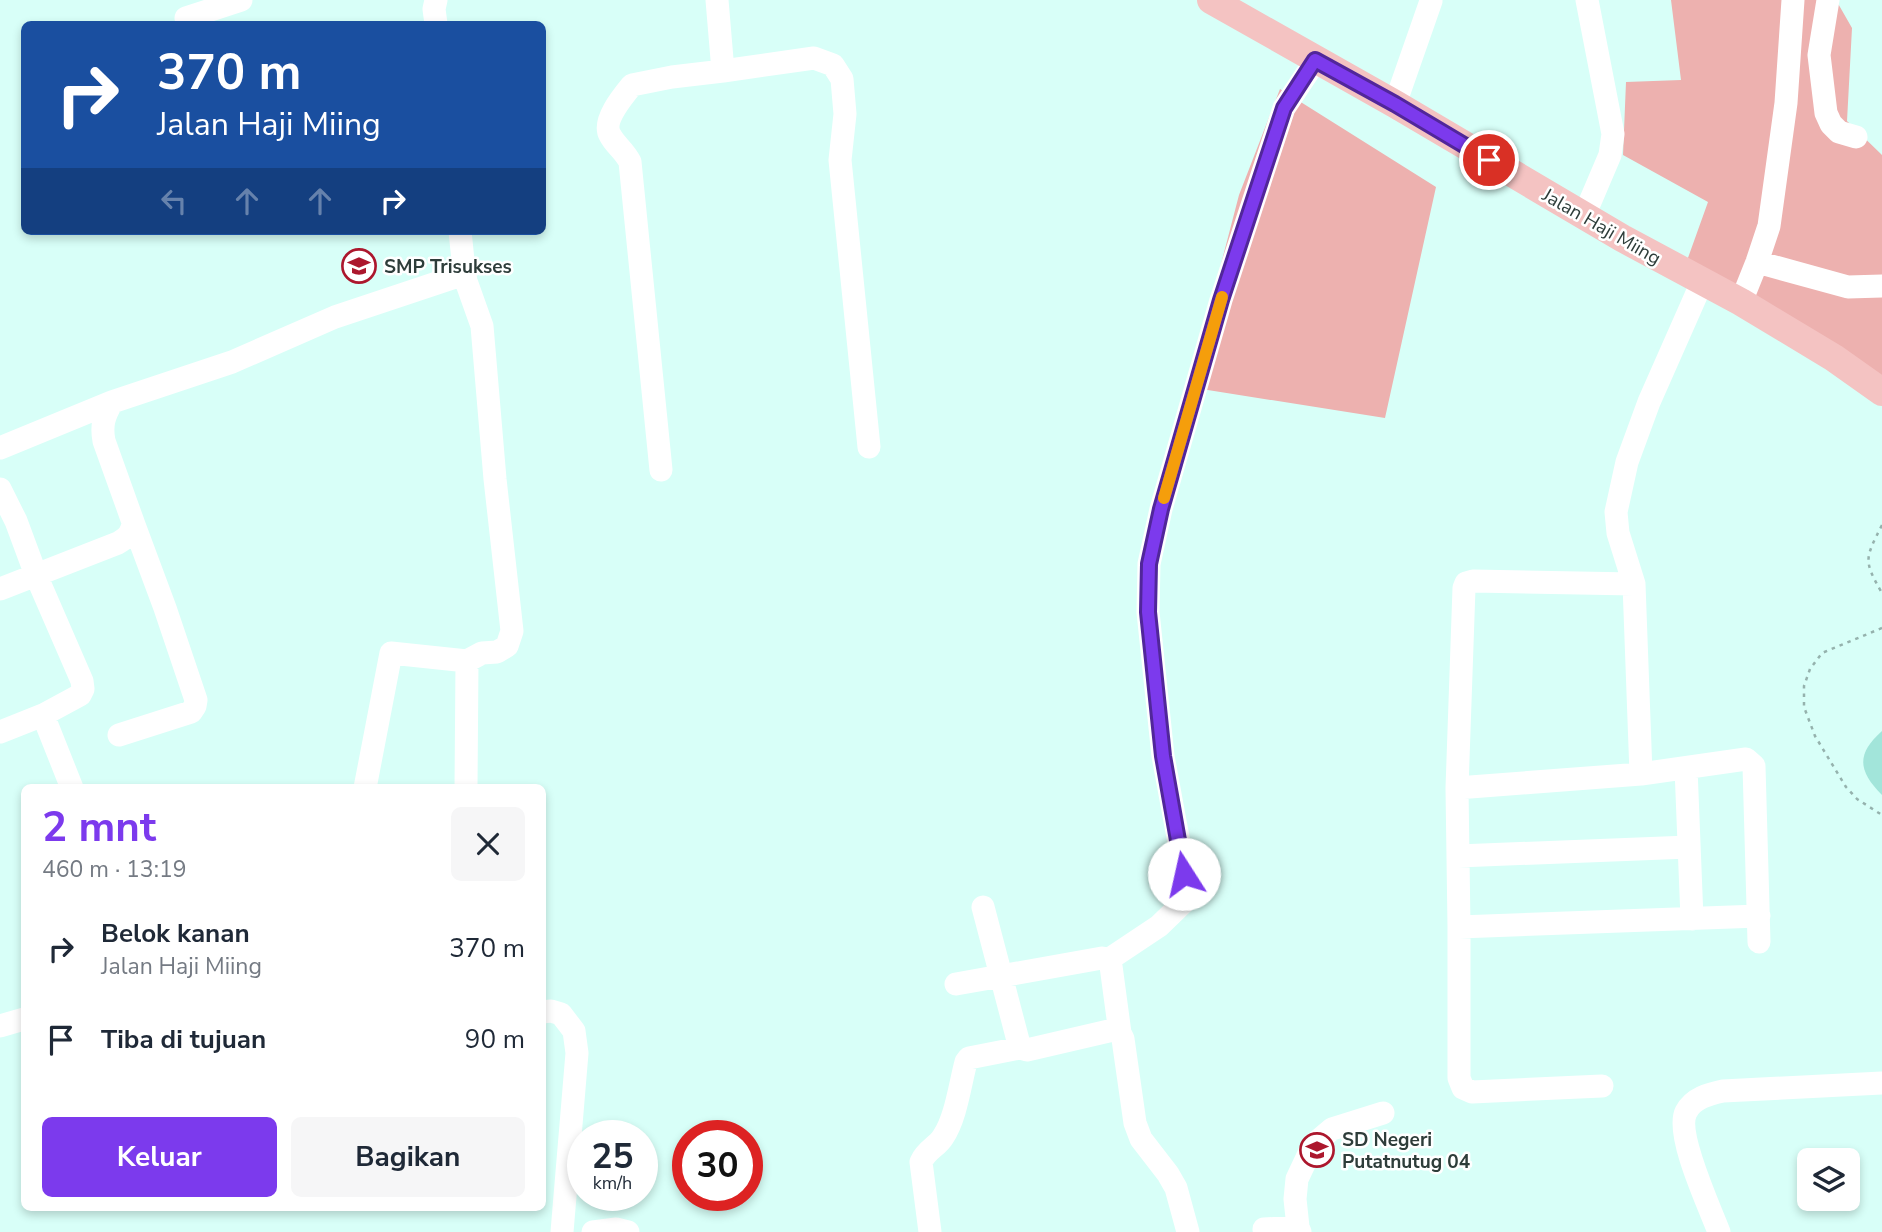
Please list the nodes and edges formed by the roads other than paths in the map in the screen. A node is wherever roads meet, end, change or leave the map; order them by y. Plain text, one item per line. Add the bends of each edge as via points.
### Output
1 (241, 0) edge
2 (436, 0) edge
3 (717, 0) edge
4 (1210, 0) edge
5 (1587, 0) edge
6 (1793, 0) edge
7 (1828, 0) edge
8 (1432, 1) edge
9 (186, 18) dead end
10 (436, 21) edge
11 (1315, 60) junction
12 (723, 71) junction
13 (1395, 104) junction
14 (1856, 136) dead end
15 (1584, 216) junction
16 (460, 235) edge
17 (1757, 262) junction
18 (464, 270) junction
19 (1702, 282) junction
20 (1882, 286) edge
21 (1741, 302) junction
22 (1882, 393) edge
23 (112, 402) junction
24 (869, 447) dead end
25 (0, 448) edge
26 (661, 470) dead end
27 (0, 489) edge
28 (133, 522) junction
29 (36, 575) junction
30 (1634, 584) junction
31 (0, 589) edge
32 (467, 661) junction
33 (43, 715) junction
34 (0, 732) edge
35 (119, 735) dead end
36 (1686, 768) junction
37 (1641, 774) junction
38 (70, 784) edge
39 (366, 784) edge
40 (466, 784) edge
41 (1457, 788) junction
42 (1689, 847) junction
43 (1458, 856) junction
44 (983, 907) dead end
45 (1759, 916) junction
46 (1692, 919) junction
47 (1460, 927) junction
48 (1759, 942) dead end
49 (1108, 960) junction
50 (1001, 977) junction
51 (956, 984) dead end
52 (546, 1012) edge
53 (21, 1020) edge
54 (0, 1026) edge
55 (1120, 1033) junction
56 (1020, 1048) junction
57 (1882, 1083) edge
58 (1602, 1086) dead end
59 (1383, 1113) dead end
60 (1264, 1229) dead end
61 (1299, 1229) edge
62 (562, 1232) edge
63 (593, 1232) edge
64 (628, 1232) edge
65 (930, 1232) edge
66 (1188, 1232) edge
67 (1719, 1232) edge

1 - 9 street
2 - 10 street
3 - 12 street
4 - 11 main road, Jalan Haji Miing
5 - 15 street via 1613,134 1610,155
6 - 17 street via 1784,117 1769,226
7 - 14 street via 1819,55 1826,113 1839,132
8 - 13 street
11 - 13 main road, Jalan Haji Miing
11 - 49 street via 1284,108 1221,300 1149,564 1148,612 1163,756 1189,897 1160,926
12 - 24 street via 814,58 834,65 842,79 845,114 840,160
12 - 26 street via 632,85 607,126 630,162
13 - 15 main road, Jalan Haji Miing
15 - 19 main road, Jalan Haji Miing
16 - 18 street
17 - 20 street via 1848,287
17 - 21 street
18 - 23 street via 335,317 232,362
18 - 32 street via 482,326 512,631 507,646
19 - 21 main road, Jalan Haji Miing
19 - 30 street via 1627,462 1616,512
21 - 22 main road, Jalan Haji Miing
23 - 25 street
23 - 28 street via 102,430
27 - 29 street
28 - 29 street via 132,531 118,542
28 - 35 street via 196,700 191,712
29 - 31 street
29 - 33 street via 83,688 80,695
30 - 37 street
30 - 41 street via 1466,583
32 - 39 street via 391,653
32 - 40 street
33 - 34 street
33 - 38 street
36 - 37 street
36 - 42 street
36 - 45 street via 1746,759 1754,766
37 - 41 street
41 - 43 street
42 - 43 street
42 - 46 street
43 - 47 street
44 - 50 street
45 - 46 street
45 - 48 street
46 - 47 street
47 - 58 street via 1459,1079 1463,1088 1472,1093
49 - 50 street
49 - 55 street
50 - 51 street
50 - 56 street
52 - 62 street via 561,1013 574,1031 577,1053
53 - 54 street
55 - 56 street via 1113,1030
55 - 66 street via 1135,1123 1176,1188
56 - 65 street via 966,1062 943,1139 921,1161
57 - 67 street via 1723,1091 1692,1104 1683,1122 1686,1144
59 - 61 street via 1332,1129 1313,1145 1297,1179
60 - 61 street
63 - 64 street

